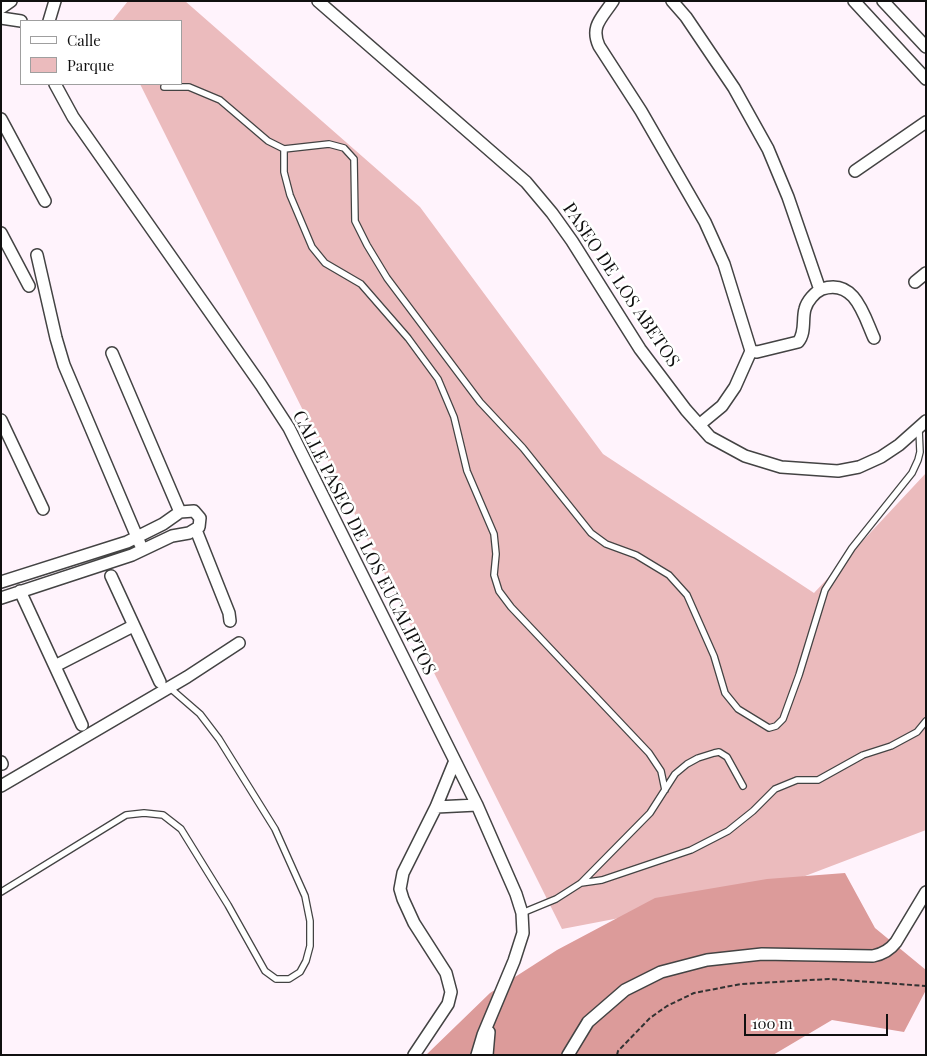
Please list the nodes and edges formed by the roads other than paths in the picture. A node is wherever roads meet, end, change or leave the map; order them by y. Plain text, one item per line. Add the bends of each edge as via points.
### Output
1 (11, 1) edge
2 (55, 1) edge
3 (318, 1) edge
4 (613, 1) edge
5 (672, 1) edge
6 (854, 1) edge
7 (883, 1) edge
8 (1, 8) edge
9 (1, 18) edge
10 (49, 20) edge
11 (20, 21) edge
12 (925, 46) edge
13 (926, 79) edge
14 (55, 85) edge
15 (164, 87) dead end
16 (926, 122) edge
17 (2, 124) edge
18 (284, 149) junction
19 (855, 171) dead end
20 (45, 201) dead end
21 (1, 233) edge
22 (37, 255) dead end
23 (926, 273) edge
24 (915, 282) dead end
25 (29, 286) dead end
26 (820, 290) junction
27 (874, 338) dead end
28 (751, 351) junction
29 (112, 353) dead end
30 (1, 420) edge
31 (699, 425) junction
32 (922, 425) edge
33 (43, 509) dead end
34 (180, 512) junction
35 (196, 530) junction
36 (137, 537) junction
37 (143, 550) junction
38 (31, 572) junction
39 (110, 576) dead end
40 (1, 582) edge
41 (35, 586) junction
42 (20, 591) junction
43 (1, 598) edge
44 (230, 621) dead end
45 (134, 626) junction
46 (239, 643) dead end
47 (55, 666) junction
48 (160, 682) dead end
49 (170, 688) junction
50 (926, 722) edge
51 (82, 725) dead end
52 (454, 763) junction
53 (1, 786) edge
54 (743, 786) dead end
55 (665, 790) junction
56 (477, 806) junction
57 (436, 807) junction
58 (581, 882) junction
59 (1, 892) edge
60 (926, 892) edge
61 (522, 913) junction
62 (489, 1023) junction
63 (414, 1055) edge
64 (477, 1055) edge
65 (487, 1055) edge
66 (568, 1055) edge

1 - 8 street
2 - 10 street
3 - 31 street, PASEO DE LOS ABETOS via 526,182 572,241 640,349
4 - 28 street via 596,26 595,37 705,222 724,264
5 - 26 street via 734,88 768,149
6 - 13 street
7 - 12 street
9 - 11 street
14 - 52 street, CALLE PASEO DE LOS EUCALIPTOS via 73,117 289,428
15 - 18 lane via 188,87 220,100 268,141
16 - 19 street
17 - 20 street
18 - 32 lane via 329,144 344,148 354,159 356,221 387,278 480,402 523,448 591,533 606,544 636,555 669,575 687,596 714,656 725,693 738,709 769,728 783,719 825,590 852,548 907,480 918,460
18 - 55 lane via 284,172 290,195 312,247 325,263 361,284 408,338 438,379 454,417 467,471 494,534 494,575 499,591 649,753 661,772
21 - 25 street
22 - 36 street via 64,364
23 - 24 street
26 - 27 street via 839,287 850,292
26 - 28 street via 805,307 798,342
28 - 31 street via 735,387 722,406
29 - 34 street
30 - 33 street
31 - 32 street, PASEO DE LOS ABETOS via 710,437 745,456 781,467 838,471 859,467 881,457
34 - 35 street via 194,511 198,514 200,523
34 - 36 street
35 - 37 street via 172,536
35 - 44 street
36 - 37 street
36 - 38 street
37 - 41 street
38 - 40 street
38 - 41 street
39 - 45 street
41 - 42 street
42 - 43 street
42 - 47 street
45 - 47 street
45 - 48 street
46 - 49 street
47 - 51 street
49 - 53 street
49 - 59 lane via 200,714 275,829 305,896 310,922 310,946 300,972 289,979 276,979 265,971 181,829 163,815 126,815
50 - 58 lane via 917,732 891,746 863,755 818,780 797,780 775,789 728,831 691,850 602,880
52 - 56 street, CALLE PASEO DE LOS EUCALIPTOS
52 - 57 street
54 - 55 lane via 727,757 719,752 687,764 675,774
55 - 58 lane via 650,813
56 - 57 street
56 - 61 street, CALLE PASEO DE LOS EUCALIPTOS
57 - 63 street via 401,883 403,899 414,923 446,973 451,992 448,1004
58 - 61 lane via 556,899
60 - 66 street via 896,942 881,954 762,954 707,960 662,972 625,990 588,1022
61 - 62 street, CALLE PASEO DE LOS EUCALIPTOS via 523,933
62 - 64 street, CALLE PASEO DE LOS EUCALIPTOS
62 - 65 street

